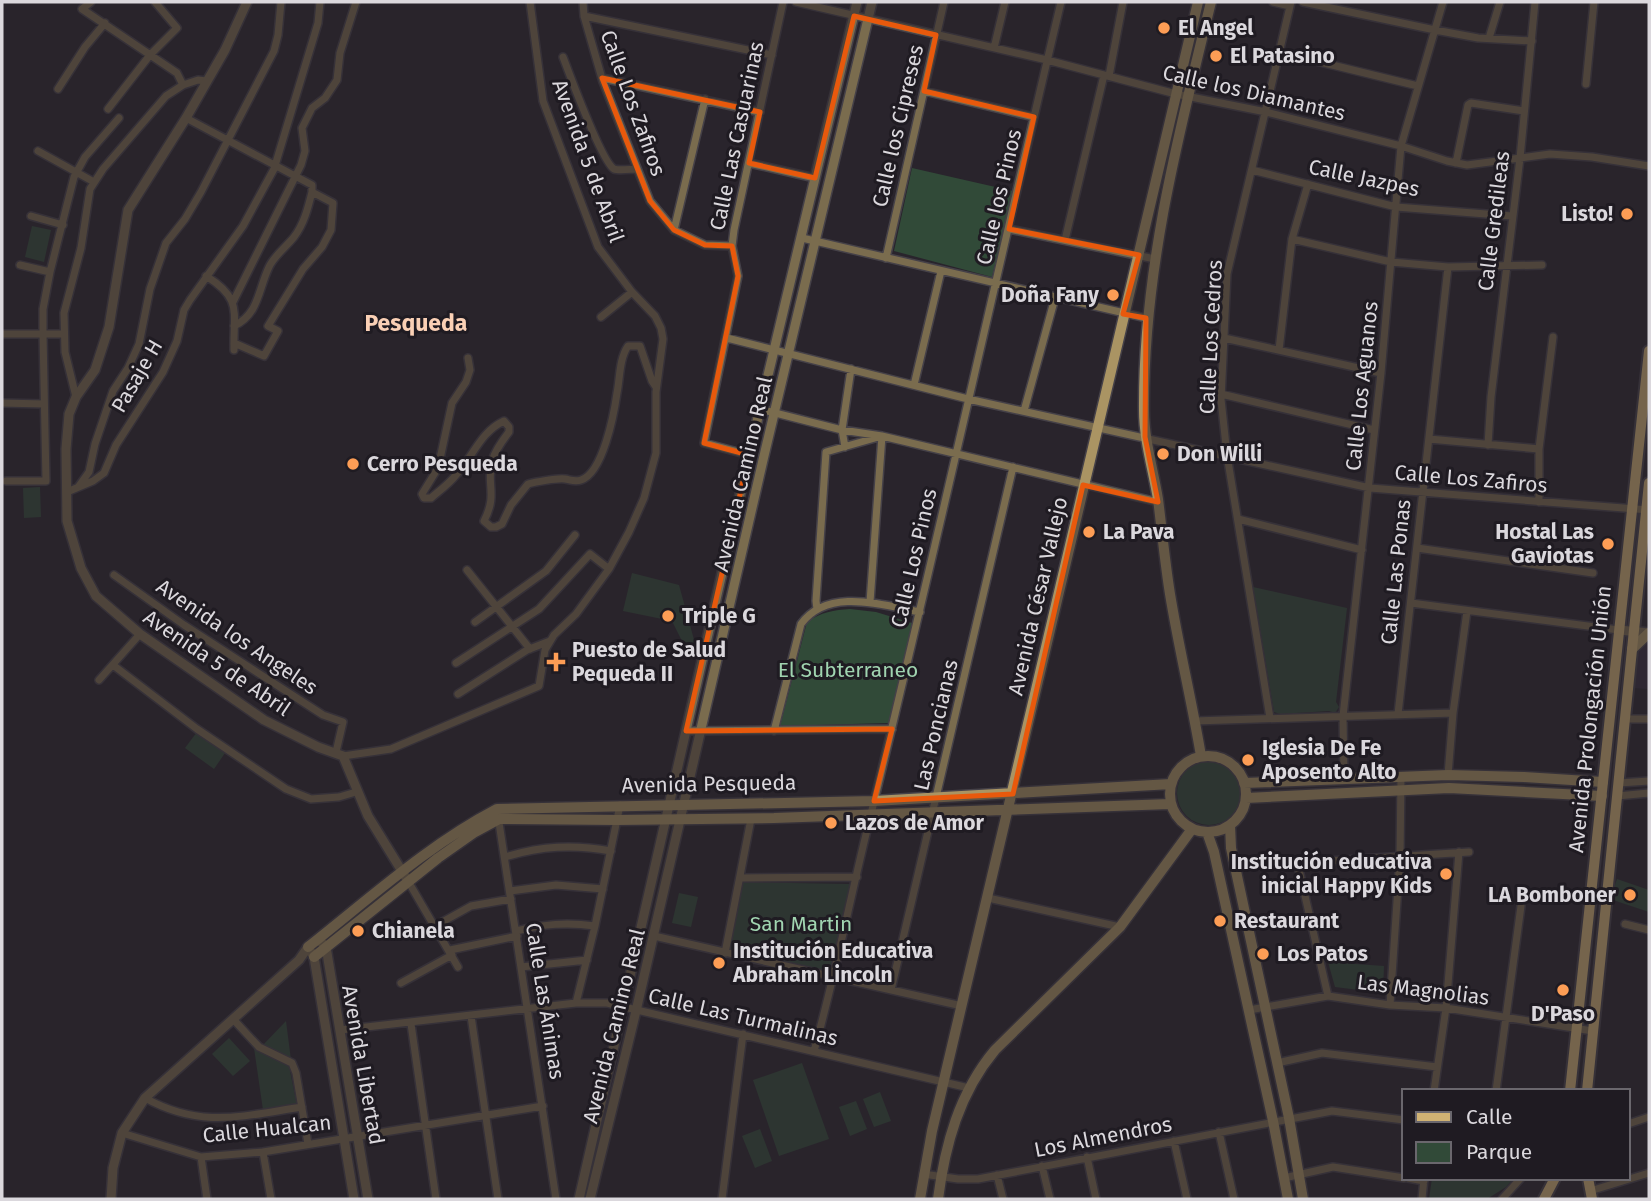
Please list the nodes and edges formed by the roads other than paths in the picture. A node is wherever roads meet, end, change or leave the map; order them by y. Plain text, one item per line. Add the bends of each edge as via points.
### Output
1 (91, 2) edge
2 (155, 2) edge
3 (247, 2) edge
4 (281, 2) edge
5 (320, 2) edge
6 (356, 2) edge
7 (530, 2) edge
8 (583, 2) edge
9 (783, 2) edge
10 (796, 2) edge
11 (857, 2) edge
12 (872, 2) edge
13 (944, 2) edge
14 (1005, 2) edge
15 (1061, 2) edge
16 (1123, 2) edge
17 (1273, 2) edge
18 (1303, 2) edge
19 (1443, 2) edge
20 (1500, 2) edge
21 (1535, 2) edge
22 (1594, 2) edge
23 (1197, 4) edge
24 (1290, 4) edge
25 (1210, 6) edge
26 (584, 16) junction
27 (854, 16) junction
28 (868, 20) junction
29 (105, 23) junction
30 (1434, 30) junction
31 (936, 35) junction
32 (1489, 38) junction
33 (1532, 41) junction
34 (994, 48) junction
35 (1279, 52) junction
36 (150, 55) junction
37 (772, 55) junction
38 (564, 57) dead end
39 (1047, 60) junction
40 (1106, 76) junction
41 (602, 78) junction
42 (206, 81) junction
43 (1586, 84) dead end
44 (183, 85) junction
45 (1419, 86) junction
46 (58, 89) dead end
47 (924, 90) junction
48 (1176, 94) junction
49 (1188, 97) junction
50 (705, 99) junction
51 (108, 109) dead end
52 (1524, 111) junction
53 (760, 112) junction
54 (1266, 112) junction
55 (1034, 117) junction
56 (119, 118) dead end
57 (186, 118) junction
58 (228, 142) junction
59 (1401, 146) junction
60 (38, 151) dead end
61 (1520, 158) junction
62 (749, 163) junction
63 (1456, 163) junction
64 (275, 166) junction
65 (1649, 166) edge
66 (636, 169) junction
67 (1252, 170) junction
68 (76, 173) junction
69 (294, 176) junction
70 (815, 178) junction
71 (94, 182) junction
72 (1308, 184) junction
73 (312, 192) junction
74 (1396, 207) junction
75 (30, 216) dead end
76 (1512, 216) junction
77 (63, 225) junction
78 (1009, 229) junction
79 (674, 230) junction
80 (802, 237) junction
81 (1292, 239) junction
82 (1065, 240) junction
83 (816, 241) junction
84 (732, 246) junction
85 (1139, 255) junction
86 (886, 258) junction
87 (1155, 259) junction
88 (1391, 262) junction
89 (20, 265) dead end
90 (1542, 265) dead end
91 (1506, 266) junction
92 (1448, 267) junction
93 (941, 271) junction
94 (50, 272) junction
95 (206, 276) junction
96 (997, 284) junction
97 (632, 292) junction
98 (1055, 298) junction
99 (233, 302) junction
100 (1123, 314) junction
101 (601, 317) dead end
102 (1146, 318) junction
103 (234, 326) junction
104 (2, 334) edge
105 (43, 334) junction
106 (63, 334) junction
107 (1553, 337) dead end
108 (727, 338) junction
109 (1224, 338) junction
110 (774, 349) junction
111 (1279, 350) junction
112 (1649, 351) edge
113 (790, 354) junction
114 (468, 358) dead end
115 (1648, 367) edge
116 (852, 369) junction
117 (1381, 373) junction
118 (914, 385) junction
119 (656, 388) junction
120 (1221, 394) junction
121 (76, 397) junction
122 (968, 399) junction
123 (2, 403) edge
124 (44, 404) junction
125 (760, 410) junction
126 (1024, 411) junction
127 (774, 413) junction
128 (1098, 426) junction
129 (842, 430) junction
130 (1374, 430) junction
131 (882, 436) junction
132 (1145, 437) junction
133 (1429, 439) junction
134 (1488, 445) junction
135 (845, 447) junction
136 (1539, 449) junction
137 (956, 454) junction
138 (749, 455) junction
139 (1227, 455) junction
140 (1013, 467) junction
141 (6, 481) dead end
142 (1649, 483) edge
143 (1083, 485) junction
144 (78, 486) junction
145 (1370, 488) junction
146 (66, 492) junction
147 (1423, 492) junction
148 (1158, 502) junction
149 (1539, 502) junction
150 (1632, 509) junction
151 (1648, 510) edge
152 (1238, 519) junction
153 (575, 534) dead end
154 (1417, 548) junction
155 (1362, 550) junction
156 (609, 569) junction
157 (467, 570) dead end
158 (1593, 573) dead end
159 (114, 575) dead end
160 (870, 602) junction
161 (1411, 603) junction
162 (498, 606) junction
163 (817, 609) junction
164 (1466, 611) junction
165 (920, 612) junction
166 (475, 622) dead end
167 (514, 626) junction
168 (1619, 630) junction
169 (1634, 632) junction
170 (1649, 633) edge
171 (140, 634) junction
172 (551, 641) junction
173 (530, 649) junction
174 (1632, 649) junction
175 (456, 663) dead end
176 (113, 665) junction
177 (99, 680) dead end
178 (458, 694) dead end
179 (1453, 713) junction
180 (1398, 714) junction
181 (1343, 716) junction
182 (1270, 718) junction
183 (1625, 719) junction
184 (1649, 719) edge
185 (1194, 721) junction
186 (892, 729) junction
187 (686, 730) junction
188 (701, 731) junction
189 (774, 731) junction
190 (340, 754) junction
191 (1201, 756) junction
192 (1448, 775) junction
193 (1401, 777) junction
194 (1524, 777) junction
195 (1344, 779) junction
196 (1649, 781) edge
197 (1603, 782) junction
198 (1244, 783) junction
199 (1619, 783) junction
200 (1171, 784) junction
201 (1523, 791) junction
202 (356, 792) junction
203 (1400, 792) junction
204 (1013, 793) junction
205 (1649, 793) edge
206 (1602, 796) junction
207 (1617, 796) junction
208 (937, 798) junction
209 (1246, 798) junction
210 (874, 801) junction
211 (774, 802) junction
212 (670, 804) junction
213 (685, 804) junction
214 (1170, 804) junction
215 (620, 805) junction
216 (1010, 808) junction
217 (934, 813) junction
218 (498, 814) junction
219 (870, 816) junction
220 (774, 818) junction
221 (681, 819) junction
222 (751, 819) junction
223 (617, 820) junction
224 (666, 820) junction
225 (1230, 825) junction
226 (1192, 829) junction
227 (1207, 832) junction
228 (611, 851) junction
229 (1459, 852) junction
230 (1469, 852) dead end
231 (505, 857) junction
232 (1400, 857) junction
233 (1297, 861) junction
234 (1235, 867) junction
235 (405, 877) junction
236 (857, 877) junction
237 (740, 878) junction
238 (603, 889) junction
239 (511, 895) junction
240 (988, 898) junction
241 (1521, 906) dead end
242 (1589, 914) junction
243 (1605, 916) junction
244 (1625, 924) dead end
245 (435, 926) junction
246 (595, 926) junction
247 (1120, 927) junction
248 (1649, 930) edge
249 (516, 933) junction
250 (654, 936) junction
251 (322, 943) junction
252 (311, 952) junction
253 (451, 953) junction
254 (725, 953) junction
255 (587, 960) junction
256 (458, 967) dead end
257 (522, 967) junction
258 (834, 978) junction
259 (401, 983) dead end
260 (891, 990) junction
261 (1328, 996) junction
262 (576, 1003) junction
263 (1390, 1005) junction
264 (962, 1006) junction
265 (1265, 1007) junction
266 (527, 1008) junction
267 (624, 1008) junction
268 (1446, 1008) junction
269 (1248, 1010) junction
270 (636, 1011) junction
271 (471, 1016) junction
272 (1506, 1018) junction
273 (233, 1019) junction
274 (411, 1024) junction
275 (1577, 1029) junction
276 (340, 1030) junction
277 (1593, 1031) junction
278 (743, 1034) junction
279 (814, 1051) junction
280 (1277, 1063) junction
281 (1437, 1067) junction
282 (944, 1082) junction
283 (969, 1088) junction
284 (1434, 1089) edge
285 (1496, 1089) edge
286 (1570, 1089) edge
287 (1587, 1089) edge
288 (145, 1098) junction
289 (543, 1106) junction
290 (302, 1107) junction
291 (486, 1114) junction
292 (1649, 1117) edge
293 (1289, 1118) junction
294 (1402, 1119) edge
295 (1273, 1121) junction
296 (1630, 1123) edge
297 (424, 1125) junction
298 (1219, 1132) junction
299 (122, 1133) junction
300 (358, 1136) junction
301 (345, 1138) junction
302 (1174, 1140) junction
303 (308, 1144) junction
304 (263, 1152) junction
305 (201, 1157) junction
306 (1087, 1157) junction
307 (1042, 1166) junction
308 (1649, 1173) edge
309 (923, 1174) junction
310 (1299, 1174) junction
311 (997, 1175) junction
312 (941, 1177) junction
313 (1402, 1177) edge
314 (1284, 1178) junction
315 (1424, 1180) edge
316 (1519, 1180) edge
317 (1554, 1180) edge
318 (1591, 1195) edge
319 (111, 1199) edge
320 (206, 1199) edge
321 (271, 1199) edge
322 (355, 1199) edge
323 (368, 1199) edge
324 (436, 1199) edge
325 (498, 1199) edge
326 (556, 1199) edge
327 (579, 1199) edge
328 (590, 1199) edge
329 (722, 1199) edge
330 (920, 1199) edge
331 (938, 1199) edge
332 (1003, 1199) edge
333 (1050, 1199) edge
334 (1096, 1199) edge
335 (1187, 1199) edge
336 (1234, 1199) edge
337 (1288, 1199) edge
338 (1303, 1199) edge
339 (1422, 1199) edge
340 (1502, 1199) edge
341 (1544, 1199) edge

1 - 29 street via 82,9
2 - 36 street via 177,28
3 - 42 street, Avenida 5 de Abril
4 - 58 street via 274,51
5 - 64 street, Pasaje H via 318,23
6 - 69 street via 337,80 312,108 302,128 305,151
7 - 97 street, Avenida 5 de Abril via 543,101 598,247
8 - 26 street, Calle Los Zafiros
9 - 37 street, Calle Las Casuarinas
10 - 27 street
11 - 27 street, Avenida Camino Real
12 - 28 street, Avenida Camino Real
13 - 31 street, Calle los Cipreses
14 - 34 street
15 - 39 street, Calle los Pinos
16 - 40 street
17 - 24 street
18 - 30 street
19 - 30 street, Calle Los Aguanos
20 - 32 street
21 - 33 street, Calle Gredileas
22 - 43 street
23 - 25 main road
23 - 48 main road, Avenida César Vallejo
24 - 35 street, Calle Los Cedros
25 - 49 main road
26 - 37 street
26 - 41 street, Calle Los Zafiros
27 - 28 street, Calle los Diamantes
27 - 70 street, Avenida Camino Real
28 - 31 street, Calle los Diamantes
28 - 83 street, Avenida Camino Real
29 - 36 street
29 - 46 street
30 - 32 street
30 - 45 street, Calle Los Aguanos
31 - 34 street, Calle los Diamantes
31 - 47 street, Calle los Cipreses
32 - 33 street
33 - 52 street, Calle Gredileas
34 - 39 street, Calle los Diamantes
35 - 45 street
35 - 54 street, Calle Los Cedros
36 - 44 street via 177,73
36 - 51 street
37 - 53 street, Calle Las Casuarinas
38 - 66 street via 611,166
39 - 40 street, Calle los Diamantes
39 - 55 street, Calle los Pinos
40 - 48 street, Calle los Diamantes
40 - 82 street
41 - 50 street
41 - 66 street, Calle Los Zafiros
42 - 44 street
42 - 57 street, Avenida 5 de Abril
44 - 71 street via 166,96
45 - 59 street, Calle Los Aguanos
47 - 55 street
47 - 86 street, Calle los Cipreses
48 - 49 street, Calle los Diamantes
48 - 85 main road, Avenida César Vallejo
49 - 54 street, Calle los Diamantes
49 - 87 main road
50 - 53 street
50 - 79 street
52 - 61 street, Calle Gredileas
52 - 63 street via 1468,105
53 - 62 street, Calle Las Casuarinas
54 - 59 street, Calle los Diamantes
54 - 67 street, Calle Los Cedros
55 - 78 street, Calle los Pinos
56 - 68 street
57 - 58 street
57 - 121 street, Avenida 5 de Abril via 128,210 109,327 95,370
58 - 64 street
58 - 144 street via 185,219 166,243 150,289 139,344 113,391 89,472
59 - 63 street, Calle los Diamantes
59 - 74 street, Calle Los Aguanos
60 - 68 street
61 - 63 street, Calle los Diamantes
61 - 65 street, Calle los Diamantes via 1550,154
61 - 76 street, Calle Gredileas
62 - 70 street
62 - 84 street, Calle Las Casuarinas
64 - 69 street
64 - 95 street, Pasaje H via 232,245
66 - 79 street, Calle Los Zafiros via 650,201
67 - 72 street, Calle Jazpes
67 - 109 street, Calle Los Cedros via 1227,274
68 - 71 street
68 - 77 street
69 - 73 street via 312,185
69 - 99 street
70 - 80 street, Avenida Camino Real
71 - 106 street
72 - 74 street, Calle Jazpes
72 - 81 street
73 - 103 street via 295,235 270,265 254,310
73 - 103 street via 333,203 331,230 268,326 278,331 264,356 234,347
74 - 76 street, Calle Jazpes
74 - 88 street, Calle Los Aguanos
75 - 77 street
76 - 91 street, Calle Gredileas
77 - 94 street
78 - 82 street
78 - 96 street, Calle los Pinos
79 - 84 street, Calle Los Zafiros via 705,245
80 - 83 street
80 - 110 street, Avenida Camino Real
81 - 88 street
81 - 111 street
82 - 85 street
83 - 86 street
83 - 113 street, Avenida Camino Real
84 - 108 street, Calle Las Casuarinas via 738,276
85 - 87 street
85 - 100 main road, Avenida César Vallejo
86 - 93 street
87 - 102 main road
88 - 92 street
88 - 117 street, Calle Los Aguanos
89 - 94 street
90 - 91 street
91 - 92 street
91 - 134 street, Calle Gredileas
92 - 133 street, Calle Las Ponas
93 - 96 street
93 - 118 street
94 - 105 street
95 - 99 street via 224,287
95 - 144 street, Pasaje H via 184,310 163,372 116,445 104,473
96 - 98 street
96 - 122 street, Calle los Pinos
97 - 101 street
97 - 119 street, Avenida 5 de Abril via 661,328
98 - 100 street
98 - 126 street
99 - 103 street
100 - 102 street
100 - 128 main road, Avenida César Vallejo
102 - 132 main road
104 - 105 street
105 - 106 street
105 - 124 street
106 - 121 street
107 - 136 street
108 - 110 street
108 - 138 street, Calle Las Casuarinas via 704,443
109 - 111 street
109 - 120 street, Calle Los Cedros
110 - 113 street
110 - 125 street, Avenida Camino Real
111 - 117 street
112 - 115 main road, Avenida Prolongación Unión
113 - 116 street
113 - 127 street, Avenida Camino Real
114 - 119 street via 470,370 452,403 438,468 422,494 431,498 458,474 483,437 504,421 509,432 492,462 493,496 484,521 491,527 502,524 528,484 562,478 578,481 595,468 603,452 628,346 640,346
115 - 150 main road, Avenida Prolongación Unión
116 - 118 street
116 - 129 street
117 - 130 street, Calle Los Aguanos
118 - 122 street
119 - 156 street, Avenida 5 de Abril via 656,453 644,498
120 - 130 street
120 - 139 street, Calle Los Cedros
121 - 146 street, Avenida 5 de Abril via 69,414
122 - 126 street
122 - 137 street, Calle Los Pinos
123 - 124 street
124 - 141 street via 46,481
125 - 127 street
125 - 138 street, Avenida Camino Real
126 - 128 street
127 - 129 street
127 - 188 street, Avenida Camino Real
128 - 132 street
128 - 143 main road, Avenida César Vallejo
129 - 131 street
129 - 135 street
130 - 145 street, Calle Los Aguanos
131 - 135 street
131 - 137 street
131 - 160 street
132 - 139 street, Calle Los Zafiros
132 - 148 main road
133 - 134 street
133 - 147 street, Calle Las Ponas
134 - 136 street
135 - 163 street via 826,452
136 - 149 street
137 - 140 street
137 - 165 street, Calle Los Pinos
138 - 187 street, Avenida Camino Real
139 - 145 street, Calle Los Zafiros
139 - 152 street, Calle Los Cedros
140 - 143 street
140 - 208 street, Las Poncianas
142 - 151 main road, Avenida Prolongación Unión
143 - 148 street
143 - 204 main road, Avenida César Vallejo
144 - 146 street, Pasaje H
145 - 147 street, Calle Los Zafiros
145 - 155 street, Calle Los Aguanos
146 - 171 street, Avenida 5 de Abril via 68,521 81,568 96,596
147 - 149 street, Calle Los Zafiros
147 - 154 street, Calle Las Ponas
148 - 185 main road
149 - 150 street, Calle Los Zafiros
150 - 151 street, Calle Los Zafiros
150 - 168 main road, Avenida Prolongación Unión
151 - 169 main road, Avenida Prolongación Unión
152 - 155 street
152 - 182 street, Calle Los Cedros
153 - 162 street via 547,571
154 - 158 street
154 - 161 street, Calle Las Ponas
155 - 181 street, Calle Los Aguanos
156 - 167 street via 590,554 539,609
156 - 172 street, Avenida 5 de Abril
157 - 162 street
159 - 190 street, Avenida los Angeles via 312,708 344,722
160 - 163 street
160 - 165 street
161 - 164 street
161 - 180 street, Calle Las Ponas
162 - 166 street
162 - 167 street
163 - 189 street via 801,624
164 - 168 street
164 - 179 street
165 - 186 street, Calle Los Pinos
167 - 173 street
167 - 175 street
168 - 169 street
168 - 197 main road, Avenida Prolongación Unión
169 - 170 street
169 - 174 main road, Avenida Prolongación Unión
170 - 174 main road
171 - 176 street
171 - 190 street, Avenida 5 de Abril via 264,720
172 - 173 street
172 - 190 street, Avenida 5 de Abril via 539,686 391,749
173 - 178 street
174 - 183 main road, Avenida Prolongación Unión
176 - 177 street
176 - 202 street via 286,789 311,799
179 - 180 street
179 - 192 street
180 - 181 street
181 - 182 street
181 - 195 street, Calle Los Aguanos
182 - 185 street
183 - 184 street
183 - 199 main road, Avenida Prolongación Unión
185 - 191 main road
186 - 189 street
186 - 210 street, Calle Los Pinos
187 - 188 street
187 - 212 street, Avenida Camino Real
188 - 189 street
188 - 213 street, Avenida Camino Real
190 - 202 street
191 - 198 main road via 1223,759
191 - 200 main road via 1185,763
192 - 193 main road
192 - 194 main road
193 - 195 main road
193 - 203 street
194 - 197 main road
194 - 201 street
195 - 198 main road
196 - 199 street
197 - 199 street
197 - 206 main road, Avenida Prolongación Unión
198 - 209 main road
199 - 207 main road, Avenida Prolongación Unión
200 - 204 main road, Avenida Pesqueda
200 - 214 main road
201 - 203 main road via 1449,788
201 - 206 main road
202 - 235 street
203 - 209 main road
203 - 232 street
204 - 208 main road, Avenida Pesqueda
204 - 216 main road, Avenida César Vallejo
205 - 207 street
206 - 207 street
206 - 242 main road, Avenida Prolongación Unión
207 - 243 main road, Avenida Prolongación Unión
208 - 210 main road, Avenida Pesqueda
208 - 217 street, Las Poncianas
209 - 225 main road
210 - 211 main road, Avenida Pesqueda
210 - 219 street, Calle Los Pinos
211 - 213 main road, Avenida Pesqueda
211 - 220 main road
212 - 213 main road, Avenida Pesqueda
212 - 215 main road, Avenida Pesqueda
212 - 224 street, Avenida Camino Real
213 - 221 street, Avenida Camino Real
214 - 216 main road, Avenida Pesqueda
214 - 226 main road via 1182,823
215 - 218 main road, Avenida Pesqueda
215 - 223 street
216 - 217 main road, Avenida Pesqueda
216 - 240 main road, Avenida César Vallejo
217 - 219 main road, Avenida Pesqueda
217 - 260 street, Las Poncianas
218 - 223 main road, Avenida Pesqueda
218 - 231 street, Calle Las Ánimas
218 - 235 main road, Avenida Pesqueda via 470,823
219 - 220 main road, Avenida Pesqueda
219 - 236 street, Calle Los Pinos
220 - 222 main road, Avenida Pesqueda
221 - 222 main road, Avenida Pesqueda
221 - 224 main road, Avenida Pesqueda
221 - 250 street, Avenida Camino Real
222 - 237 street
223 - 224 main road, Avenida Pesqueda
223 - 228 street
224 - 267 street, Avenida Camino Real
225 - 227 main road
225 - 234 main road
226 - 227 main road
226 - 247 main road
227 - 269 main road
228 - 231 street via 557,845
228 - 238 street
229 - 230 street
229 - 232 street
229 - 268 street
231 - 239 street, Calle Las Ánimas
232 - 233 street
232 - 263 street
233 - 234 street
233 - 261 street
234 - 265 main road
235 - 245 street
235 - 251 main road, Avenida Pesqueda
236 - 237 street
236 - 258 street, Calle Los Pinos
237 - 254 street
238 - 239 street via 556,885
238 - 246 street
239 - 245 street via 471,906
239 - 249 street, Calle Las Ánimas
240 - 247 street
240 - 264 main road, Avenida César Vallejo
241 - 272 street
242 - 243 main road
242 - 275 main road, Avenida Prolongación Unión
243 - 277 main road, Avenida Prolongación Unión
244 - 248 street
245 - 253 street
246 - 249 street via 555,923
246 - 255 street
247 - 283 main road via 995,1050
249 - 253 street
249 - 257 street, Calle Las Ánimas
250 - 254 street
250 - 270 street, Avenida Camino Real
251 - 252 main road, Avenida Pesqueda
251 - 276 street, Avenida Libertad
252 - 273 street, Avenida Pesqueda
252 - 301 street, Avenida Libertad
253 - 256 street
253 - 259 street
254 - 258 street
255 - 257 street
255 - 262 street
257 - 266 street, Calle Las Ánimas
258 - 260 street
258 - 279 street, Calle Los Pinos
260 - 264 street
261 - 263 street, Las Magnolias
261 - 265 street, Las Magnolias
262 - 266 street, Calle Las Turmalinas
262 - 267 street, Calle Las Turmalinas
263 - 268 street, Las Magnolias
264 - 282 main road, Avenida César Vallejo
265 - 269 street, Las Magnolias
265 - 280 main road
266 - 271 street, Calle Las Turmalinas
266 - 289 street, Calle Las Ánimas
267 - 270 street, Calle Las Turmalinas
267 - 327 street, Avenida Camino Real
268 - 272 street, Las Magnolias
268 - 281 street
269 - 295 main road
270 - 278 street, Calle Las Turmalinas
270 - 328 street, Avenida Camino Real
271 - 274 street, Calle Las Turmalinas
271 - 291 street
272 - 275 street, Las Magnolias
272 - 285 street
273 - 288 street, Avenida Pesqueda
273 - 290 street via 259,1047 292,1063
274 - 276 street, Calle Las Turmalinas
274 - 297 street
275 - 277 street, Las Magnolias
275 - 286 main road, Avenida Prolongación Unión
276 - 300 street, Avenida Libertad
277 - 287 main road, Avenida Prolongación Unión
278 - 279 street, Calle Las Turmalinas
278 - 329 street
279 - 282 street, Calle Las Turmalinas
280 - 281 street via 1322,1053
280 - 293 main road
281 - 284 street
282 - 283 street, Calle Las Turmalinas
282 - 309 main road, Avenida César Vallejo
283 - 312 main road via 956,1115
288 - 290 street via 197,1117 225,1119
288 - 299 street, Avenida Pesqueda
289 - 291 street, Calle Hualcan
289 - 326 street, Calle Las Ánimas
290 - 303 street
291 - 297 street, Calle Hualcan
291 - 325 street
292 - 296 street
293 - 294 street, Los Almendros via 1332,1111
293 - 295 street, Los Almendros
293 - 310 main road
295 - 298 street, Los Almendros
295 - 314 main road
297 - 300 street, Calle Hualcan
297 - 324 street
298 - 302 street, Los Almendros
298 - 336 street
299 - 305 street, Calle Hualcan
299 - 319 street, Avenida Pesqueda
300 - 301 street, Calle Hualcan
300 - 323 street, Avenida Libertad
301 - 303 street, Calle Hualcan
301 - 322 street, Avenida Libertad
302 - 306 street, Los Almendros
302 - 335 street
303 - 304 street, Calle Hualcan
304 - 305 street, Calle Hualcan
304 - 321 street
305 - 320 street
306 - 307 street, Los Almendros
306 - 334 street
307 - 311 street, Los Almendros
307 - 333 street
308 - 318 street
309 - 312 street, Los Almendros
309 - 330 main road, Avenida César Vallejo
310 - 313 street via 1333,1167
310 - 314 street
310 - 338 main road
311 - 312 street, Los Almendros via 958,1180
311 - 332 street
312 - 331 main road
314 - 337 main road
315 - 339 street
316 - 340 street
317 - 341 main road

